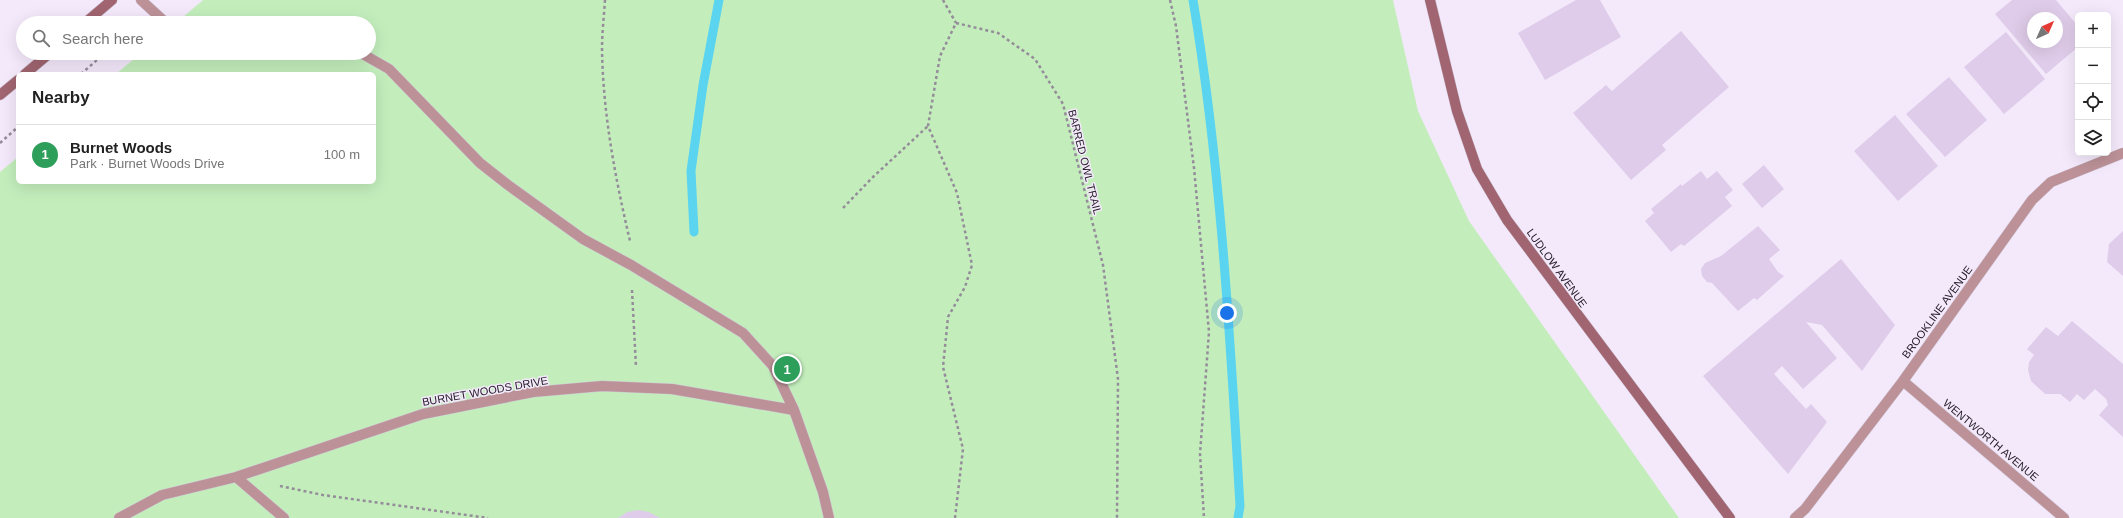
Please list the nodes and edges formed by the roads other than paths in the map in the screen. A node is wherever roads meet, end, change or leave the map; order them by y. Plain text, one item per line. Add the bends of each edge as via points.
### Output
1 (112, 0) edge
2 (141, 0) edge
3 (1430, 0) edge
4 (93, 16) edge
5 (158, 16) edge
6 (42, 60) edge
7 (373, 60) edge
8 (27, 72) edge
9 (16, 82) edge
10 (0, 96) edge
11 (2123, 153) edge
12 (1903, 381) junction
13 (794, 410) junction
14 (236, 477) junction
15 (119, 518) edge
16 (284, 518) edge
17 (828, 518) edge
18 (1730, 518) edge
19 (1795, 518) edge
20 (2064, 518) edge

1 - 4 street
2 - 5 street
3 - 18 street, LUDLOW AVENUE via 1457,111 1481,176 1507,220
6 - 8 street
7 - 13 street via 389,70 480,163 508,185 583,239 631,265 742,333 773,366
9 - 10 street
11 - 12 street, BROOKLINE AVENUE via 2051,182 2032,200
12 - 19 street, BROOKLINE AVENUE via 1805,509
12 - 20 street, WENTWORTH AVENUE
13 - 14 street, BURNET WOODS DRIVE via 672,389 602,386 532,392 423,414
13 - 17 street via 823,492
14 - 15 street, BURNET WOODS DRIVE via 162,495
14 - 16 street

